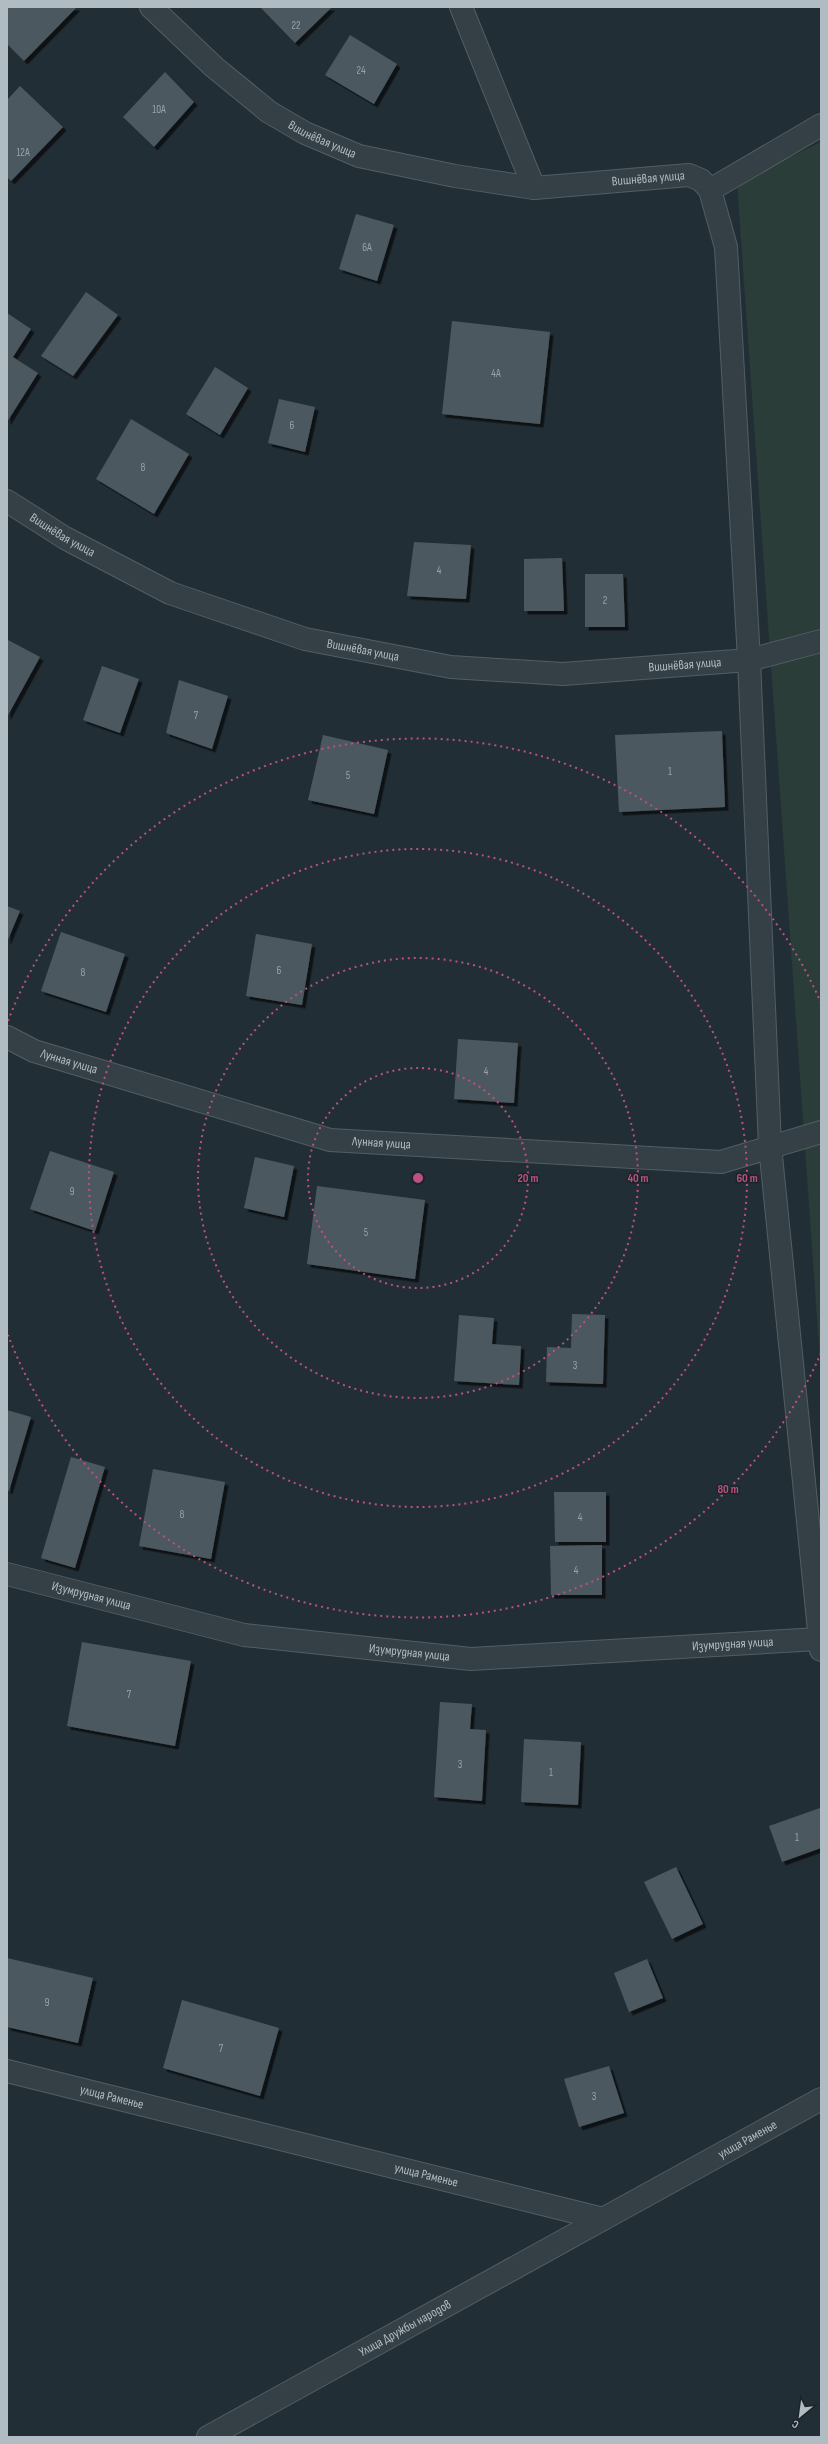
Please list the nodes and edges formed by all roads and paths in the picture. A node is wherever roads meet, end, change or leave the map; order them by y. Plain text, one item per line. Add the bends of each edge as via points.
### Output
1 (151, 7) edge
2 (460, 7) edge
3 (821, 125) edge
4 (534, 188) junction
5 (710, 190) junction
6 (7, 501) edge
7 (821, 641) edge
8 (749, 660) junction
9 (7, 1038) edge
10 (821, 1132) edge
11 (770, 1146) junction
12 (7, 1574) edge
13 (820, 1645) edge
14 (7, 2071) edge
15 (821, 2098) edge
16 (603, 2219) junction
17 (208, 2437) edge

1 - 4 street, Вишнёвая улица via 214,67 269,112 305,133 360,156 455,176
2 - 4 street
3 - 5 street
4 - 5 street, Вишнёвая улица via 689,174 701,180
5 - 8 street via 726,247
6 - 8 street, Вишнёвая улица via 65,538 170,593 305,639 451,668 563,674
7 - 8 street, Вишнёвая улица
8 - 11 street
9 - 11 street, Лунная улица via 34,1051 330,1140 721,1162
10 - 11 street, Лунная улица
11 - 13 street
12 - 13 street, Изумрудная улица via 244,1634 471,1659
14 - 16 street, улица Раменье
15 - 16 street, улица Раменье
16 - 17 street, Улица Дружбы народов

